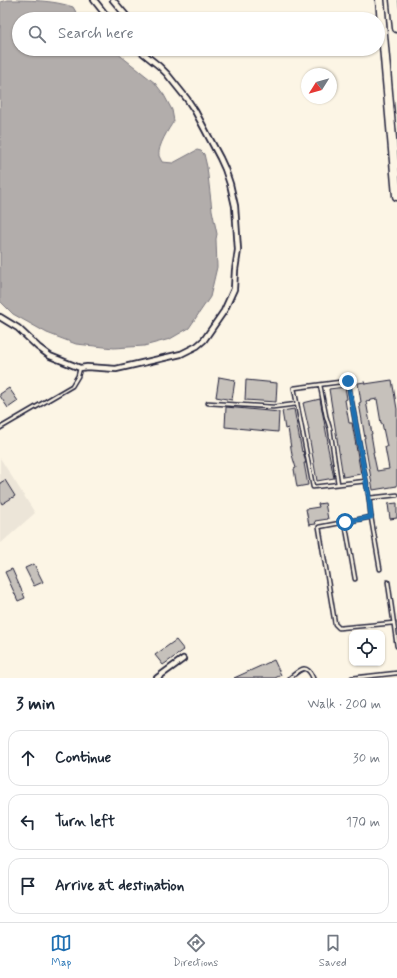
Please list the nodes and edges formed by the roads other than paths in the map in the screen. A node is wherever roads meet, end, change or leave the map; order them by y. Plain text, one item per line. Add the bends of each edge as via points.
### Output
1 (94, 0) edge
2 (113, 0) edge
3 (380, 0) edge
4 (394, 0) edge
5 (103, 12) edge
6 (123, 12) edge
7 (379, 12) edge
8 (397, 28) edge
9 (146, 56) edge
10 (383, 56) edge
11 (397, 196) edge
12 (0, 317) edge
13 (80, 368) junction
14 (320, 385) junction
15 (208, 403) dead end
16 (297, 404) junction
17 (0, 428) edge
18 (366, 481) junction
19 (338, 484) junction
20 (397, 495) edge
21 (369, 498) junction
22 (371, 517) junction
23 (345, 522) junction
24 (380, 569) dead end
25 (355, 579) dead end
26 (388, 582) dead end
27 (394, 624) junction
28 (397, 646) edge
29 (183, 659) dead end
30 (397, 672) edge
31 (165, 676) edge
32 (158, 678) edge
33 (290, 678) edge
34 (313, 678) edge
35 (352, 678) edge

1 - 5 street
2 - 6 street
3 - 7 highway
4 - 8 highway
9 - 13 street via 168,74 187,99 225,169 234,206 238,250 234,289 224,311 197,346 181,354 116,369
10 - 11 highway
12 - 13 street via 18,328 50,356
13 - 17 lane via 72,386
14 - 16 lane via 294,388
14 - 18 lane via 348,381
14 - 19 lane
15 - 16 lane via 274,407
16 - 19 lane via 313,487
18 - 19 lane
18 - 21 lane
20 - 21 lane
21 - 22 lane
22 - 23 lane
22 - 24 lane
23 - 25 lane
23 - 27 lane via 319,527 335,624 339,628
26 - 27 lane
27 - 28 lane
29 - 31 street
30 - 35 lane
31 - 32 street
33 - 34 lane via 304,669 308,669

